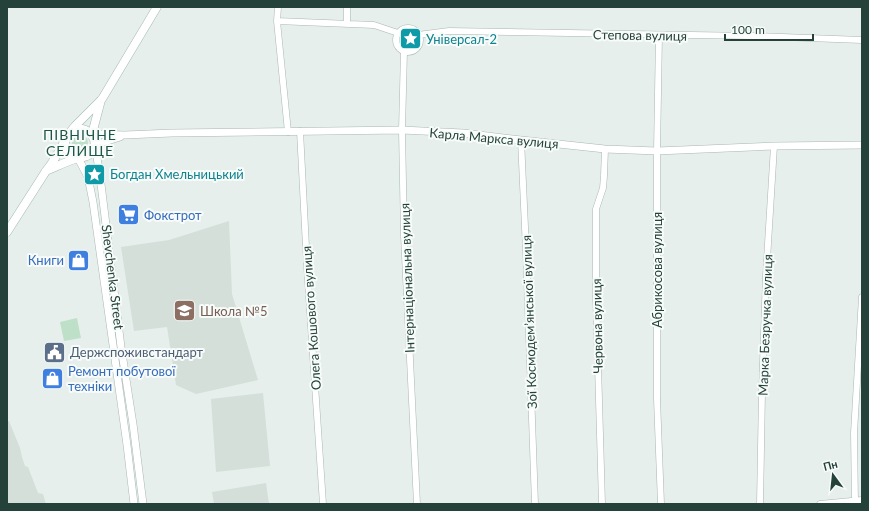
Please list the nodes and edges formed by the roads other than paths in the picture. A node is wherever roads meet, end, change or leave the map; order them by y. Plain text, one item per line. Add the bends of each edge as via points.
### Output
1 (157, 7) edge
2 (278, 7) edge
3 (347, 7) edge
4 (277, 21) junction
5 (347, 24) junction
6 (398, 33) junction
7 (418, 35) junction
8 (659, 35) junction
9 (862, 40) edge
10 (404, 51) junction
11 (102, 99) junction
12 (402, 130) junction
13 (71, 132) junction
14 (288, 132) junction
15 (300, 132) junction
16 (92, 134) junction
17 (126, 135) junction
18 (65, 140) junction
19 (521, 140) junction
20 (95, 145) junction
21 (862, 145) edge
22 (774, 146) junction
23 (604, 149) junction
24 (657, 151) junction
25 (78, 158) junction
26 (46, 171) junction
27 (7, 232) edge
28 (862, 297) edge
29 (126, 374) junction
30 (117, 375) junction
31 (862, 500) edge
32 (855, 503) edge
33 (134, 504) edge
34 (143, 504) edge
35 (323, 504) edge
36 (418, 504) edge
37 (535, 504) edge
38 (602, 504) edge
39 (661, 504) edge
40 (760, 504) edge
41 (820, 504) edge

1 - 11 main road
2 - 4 street
3 - 5 street
4 - 5 street
4 - 14 street
5 - 6 street via 374,25
6 - 7 street via 408,28 413,29
6 - 10 street via 396,43
7 - 8 street, Степова вулиця via 449,31
7 - 10 street via 418,46 411,51
8 - 9 street, Степова вулиця
8 - 24 street, Абрикосова вулиця
10 - 12 street, Інтернаціональна вулиця
11 - 13 main road
11 - 16 main road
12 - 15 street, Карла Маркса вулиця
12 - 19 street, Карла Маркса вулиця via 463,132
12 - 36 street, Інтернаціональна вулиця via 404,235
13 - 16 main road via 82,128
13 - 18 main road
14 - 15 street, Карла Маркса вулиця
14 - 17 street, Карла Маркса вулиця
15 - 35 street, Олега Кошового вулиця
16 - 17 street, Карла Маркса вулиця
16 - 20 main road
17 - 20 street, Карла Маркса вулиця
18 - 25 main road via 68,152
18 - 26 main road
19 - 23 street, Карла Маркса вулиця
19 - 37 street, Зої Космодем’янської вулиця
20 - 25 main road via 89,155
20 - 29 street, Shevchenka Street
21 - 22 street, Карла Маркса вулиця
22 - 24 street, Карла Маркса вулиця
22 - 40 street, Марка Безручка вулиця via 765,291
23 - 24 street, Карла Маркса вулиця
23 - 38 street, Червона вулиця via 603,188 596,209
24 - 39 street, Абрикосова вулиця via 657,399
25 - 26 main road
25 - 30 street, Shevchenka Street via 90,184
26 - 27 main road
28 - 32 street via 854,433
29 - 30 street
29 - 34 street, Shevchenka Street
30 - 33 street, Shevchenka Street
31 - 32 street
32 - 41 street

